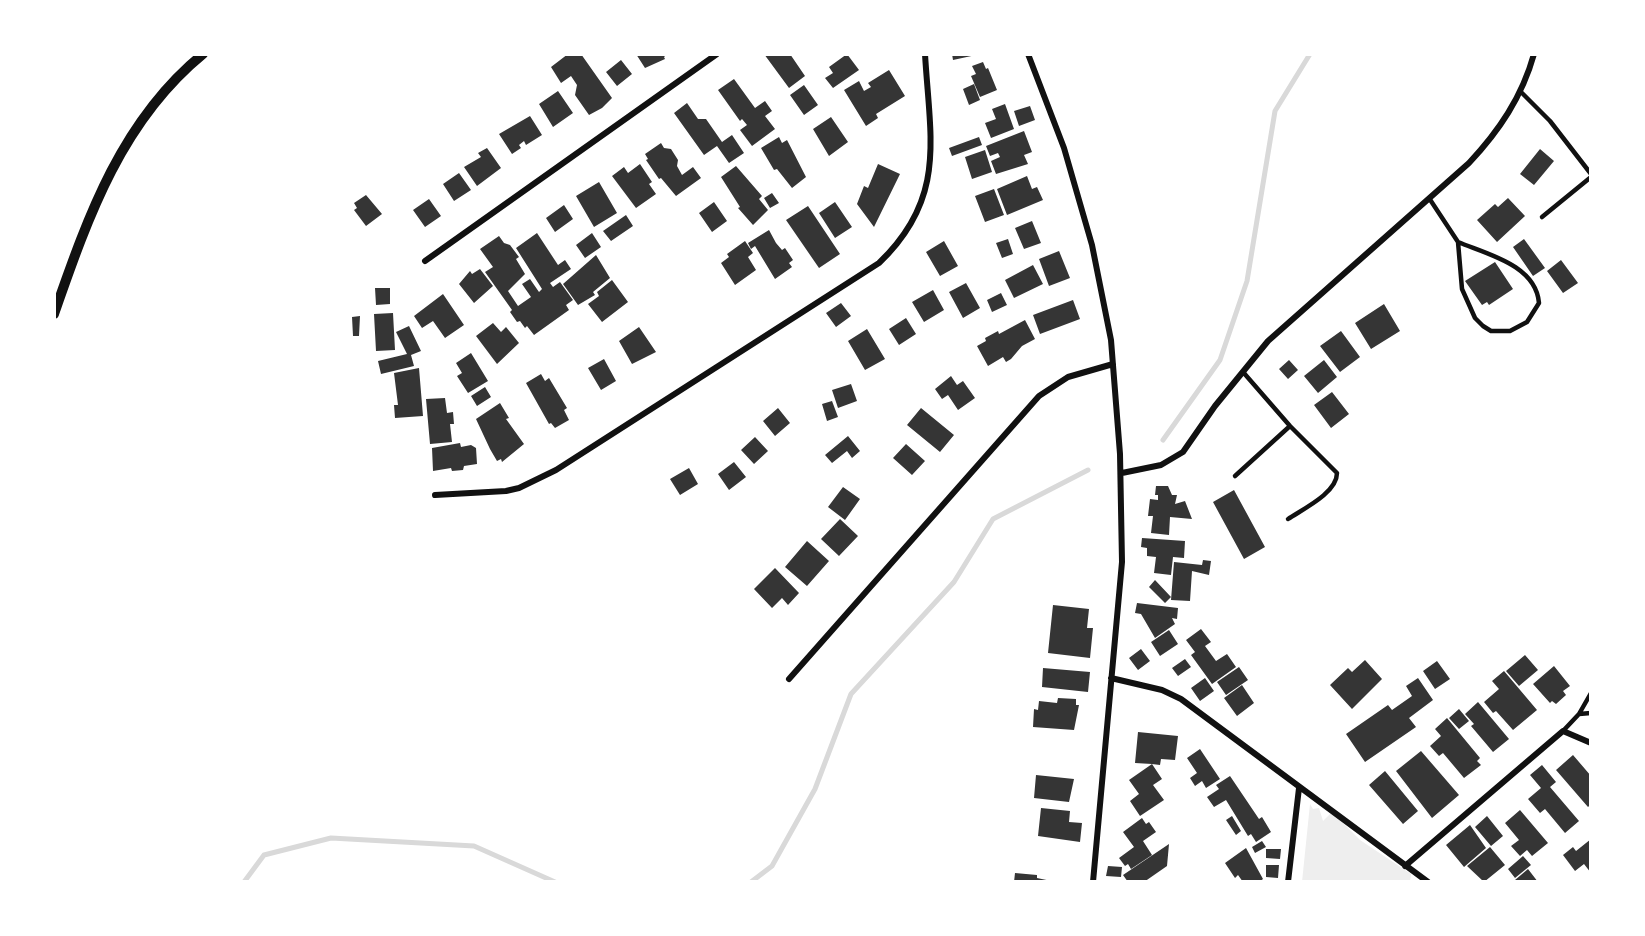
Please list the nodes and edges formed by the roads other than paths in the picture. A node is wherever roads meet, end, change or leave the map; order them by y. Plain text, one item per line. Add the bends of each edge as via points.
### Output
1 (203, 54) edge
2 (717, 54) edge
3 (925, 54) edge
4 (1028, 54) edge
5 (1534, 54) edge
6 (1521, 92) junction
7 (1591, 175) edge
8 (1429, 198) junction
9 (1542, 217) dead end
10 (1458, 242) junction
11 (425, 261) dead end
12 (54, 314) edge
13 (1113, 364) junction
14 (1243, 372) junction
15 (1290, 426) junction
16 (1122, 473) junction
17 (1235, 476) dead end
18 (435, 495) dead end
19 (1288, 519) dead end
20 (1111, 678) junction
21 (789, 679) dead end
22 (1591, 693) edge
23 (1591, 713) edge
24 (1579, 714) junction
25 (1563, 731) junction
26 (1591, 743) edge
27 (1299, 788) junction
28 (1406, 866) junction
29 (1093, 882) edge
30 (1288, 882) edge
31 (1428, 882) edge

1 - 12 street via 163,92 122,149 90,212
2 - 11 street
3 - 18 street via 930,171 924,199 914,222 879,263 556,470 506,491
4 - 13 street via 1078,193 1105,304
5 - 6 street
6 - 7 lane via 1550,121
6 - 8 street via 1485,146
7 - 9 lane
8 - 10 lane
8 - 14 street via 1289,321
10 - 10 lane via 1462,289 1475,318 1491,331 1501,332 1527,322 1539,303 1533,284 1508,262
13 - 16 street
13 - 21 street via 1068,377 1039,396
14 - 15 lane
14 - 16 street via 1183,452 1161,465
15 - 17 lane
15 - 19 lane via 1336,470 1338,477 1326,492
16 - 20 street via 1122,562
20 - 27 street via 1172,693
20 - 29 street
22 - 24 lane
23 - 24 lane
24 - 25 lane
25 - 26 street
25 - 28 street
27 - 28 street
27 - 30 street
28 - 31 street

